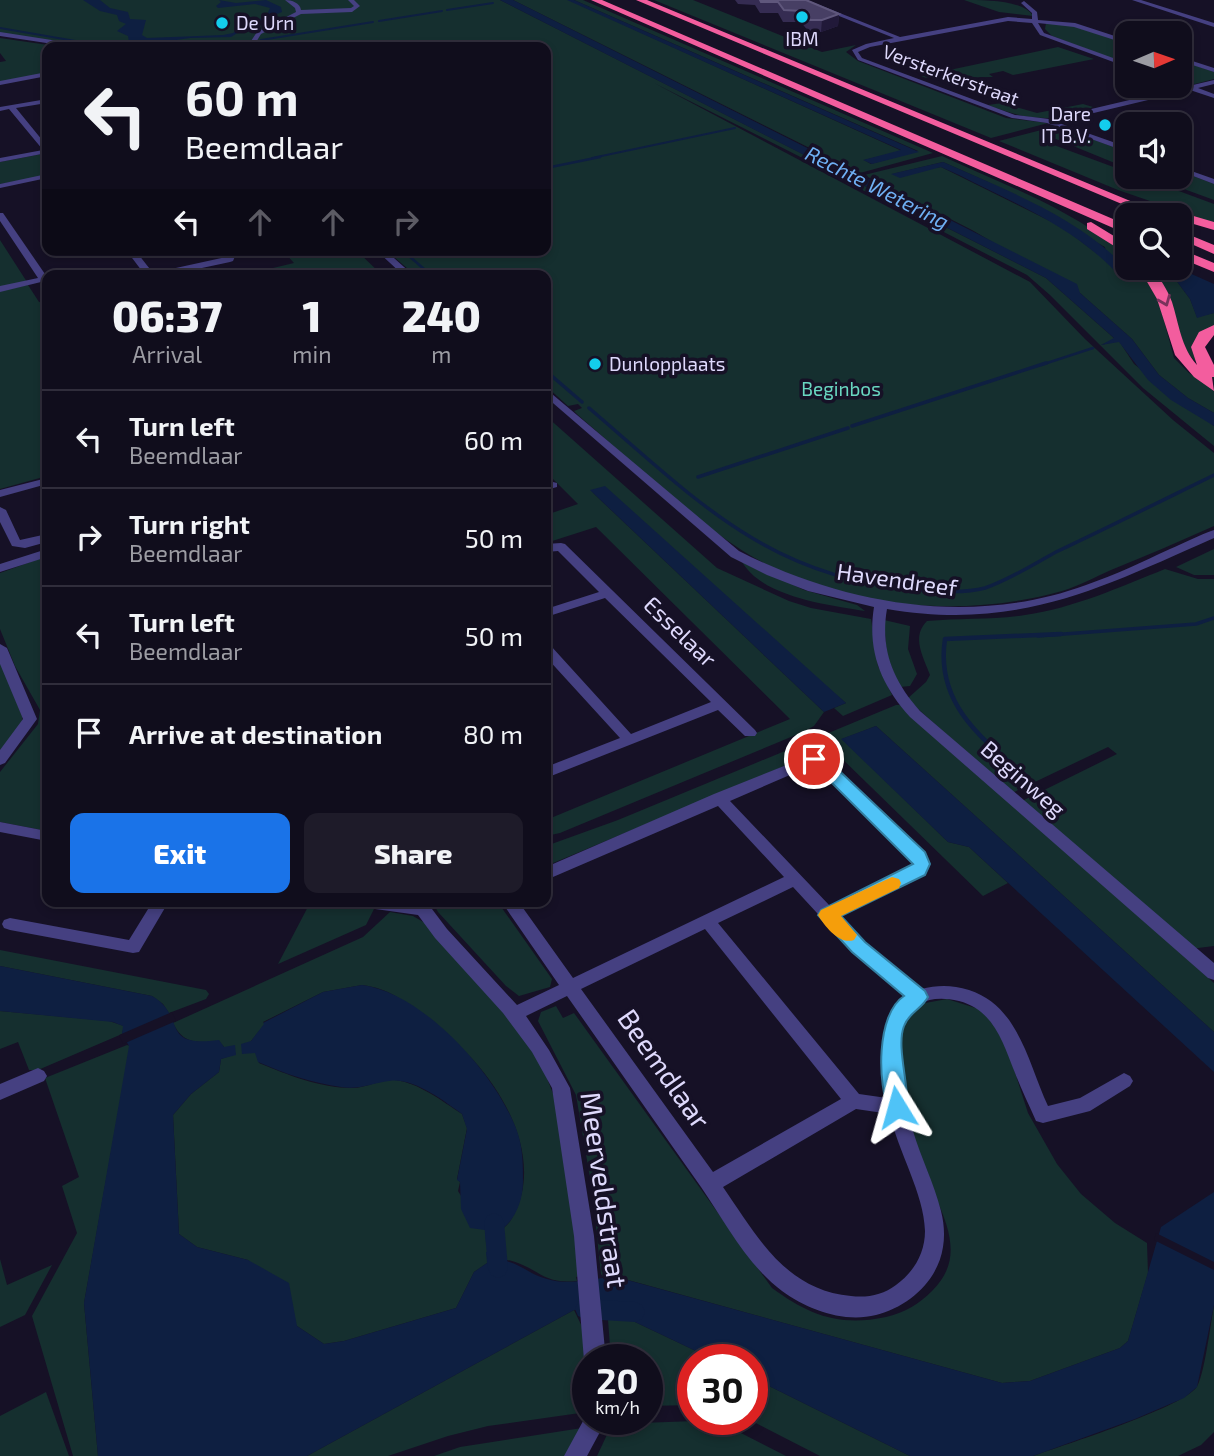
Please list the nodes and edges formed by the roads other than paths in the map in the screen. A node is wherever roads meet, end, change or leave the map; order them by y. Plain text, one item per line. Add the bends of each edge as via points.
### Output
1 (288, 0) edge
2 (351, 0) edge
3 (594, 0) edge
4 (610, 0) edge
5 (625, 0) edge
6 (640, 0) edge
7 (802, 0) edge
8 (946, 0) edge
9 (1015, 0) edge
10 (1135, 0) edge
11 (954, 3) dead end
12 (300, 12) junction
13 (1038, 21) junction
14 (1214, 25) edge
15 (0, 34) edge
16 (899, 38) junction
17 (1115, 38) edge
18 (52, 42) edge
19 (253, 42) edge
20 (1115, 61) edge
21 (1192, 63) edge
22 (1214, 71) edge
23 (42, 75) edge
24 (1214, 82) edge
25 (0, 83) edge
26 (1192, 87) edge
27 (1192, 87) edge
28 (1214, 96) edge
29 (1145, 98) edge
30 (42, 102) edge
31 (11, 107) junction
32 (0, 108) edge
33 (1048, 121) junction
34 (42, 145) edge
35 (1115, 146) edge
36 (962, 147) junction
37 (42, 152) edge
38 (1026, 159) junction
39 (0, 160) edge
40 (988, 170) junction
41 (1192, 174) edge
42 (42, 177) edge
43 (1214, 182) edge
44 (0, 186) edge
45 (1130, 203) edge
46 (1143, 203) edge
47 (1115, 208) edge
48 (0, 215) edge
49 (1115, 215) edge
50 (1192, 220) edge
51 (1115, 224) edge
52 (1115, 225) edge
53 (1214, 226) edge
54 (1192, 229) edge
55 (1214, 239) edge
56 (1192, 240) edge
57 (1115, 242) edge
58 (1192, 248) edge
59 (1214, 250) edge
60 (135, 256) edge
61 (231, 256) edge
62 (387, 256) edge
63 (1192, 258) edge
64 (1214, 258) edge
65 (1214, 268) edge
66 (148, 270) edge
67 (176, 270) edge
68 (403, 270) edge
69 (42, 276) edge
70 (1153, 280) edge
71 (42, 283) edge
72 (0, 289) edge
73 (1214, 329) edge
74 (1214, 373) edge
75 (1214, 386) edge
76 (551, 396) edge
77 (42, 482) edge
78 (0, 494) edge
79 (0, 510) edge
80 (1213, 534) edge
81 (42, 539) edge
82 (551, 548) edge
83 (42, 555) edge
84 (0, 568) edge
85 (607, 593) junction
86 (881, 604) junction
87 (551, 611) edge
88 (0, 648) edge
89 (551, 654) edge
90 (720, 704) junction
91 (750, 733) dead end
92 (629, 740) junction
93 (0, 760) edge
94 (551, 770) edge
95 (719, 798) junction
96 (0, 827) edge
97 (42, 835) edge
98 (551, 872) edge
99 (794, 879) junction
100 (157, 907) edge
101 (420, 907) edge
102 (513, 907) edge
103 (827, 915) junction
104 (707, 920) junction
105 (10, 924) dead end
106 (1195, 957) junction
107 (1214, 957) edge
108 (1214, 973) edge
109 (571, 986) junction
110 (918, 997) junction
111 (514, 1014) junction
112 (38, 1076) dead end
113 (1124, 1081) dead end
114 (0, 1092) edge
115 (854, 1101) junction
116 (897, 1107) junction
117 (710, 1184) junction
118 (594, 1344) edge
119 (587, 1435) edge
120 (575, 1456) edge

1 - 12 street
2 - 12 street via 357,6 352,10
3 - 36 highway
4 - 36 highway
5 - 36 highway
6 - 36 highway
7 - 16 street
8 - 11 street
9 - 13 street via 1035,13
10 - 14 street
12 - 19 street via 259,33
13 - 16 street, Versterkerstraat via 995,20
13 - 17 street, Versterkerstraat via 1075,25
13 - 20 street via 1035,26 1042,34
15 - 18 street
16 - 33 street, Versterkerstraat via 856,48 854,54 1014,117
21 - 22 street
23 - 25 street
24 - 26 street
27 - 28 street
29 - 33 street
30 - 31 street
31 - 32 street
31 - 34 street
33 - 35 street, Versterkerstraat
36 - 38 highway
36 - 40 highway
36 - 47 highway
36 - 49 highway
36 - 51 highway
37 - 39 street
38 - 45 highway
38 - 46 highway
40 - 52 highway
40 - 57 highway
41 - 43 street
42 - 44 street
48 - 69 street
50 - 53 highway
54 - 55 highway
56 - 59 highway
58 - 64 highway
60 - 66 street
61 - 67 street
62 - 68 street
63 - 65 highway
70 -> 75 highway via 1164,295 1180,352
71 - 72 street
73 - 74 highway via 1198,347
76 - 86 street, Havendreef via 734,553 788,579
77 - 78 street
79 - 81 street via 16,543
80 - 86 street, Havendreef via 1072,594 1026,605 971,610
82 - 85 street, Esselaar via 561,547
83 - 84 street
85 - 87 street
85 - 90 street, Esselaar
86 - 106 street, Beginweg via 876,639 883,670 898,697
88 - 93 street via 30,719
89 - 92 street
90 - 91 street, Esselaar
90 - 92 street
92 - 94 street
95 - 98 street
95 - 99 street
95 - 103 street via 814,759 919,856 919,871
96 - 97 street
99 - 103 street
99 - 104 street
100 - 105 street via 133,947
101 - 111 street, Meerveldstraat
102 - 109 street, Beemdlaar
103 - 110 street
104 - 109 street
104 - 115 street
106 - 107 street
106 - 108 street, Beginweg
109 - 111 street
109 - 117 street, Beemdlaar
110 - 113 street via 959,995 997,1016 1043,1115 1083,1105
110 - 116 street, Beemdlaar via 904,1006 893,1028
111 - 118 street, Meerveldstraat via 561,1088 577,1178
112 - 114 street
115 - 116 street
115 - 117 street
116 - 117 street, Beemdlaar via 936,1231 934,1249 917,1282 886,1303 845,1308 824,1304 786,1284
119 - 120 street

